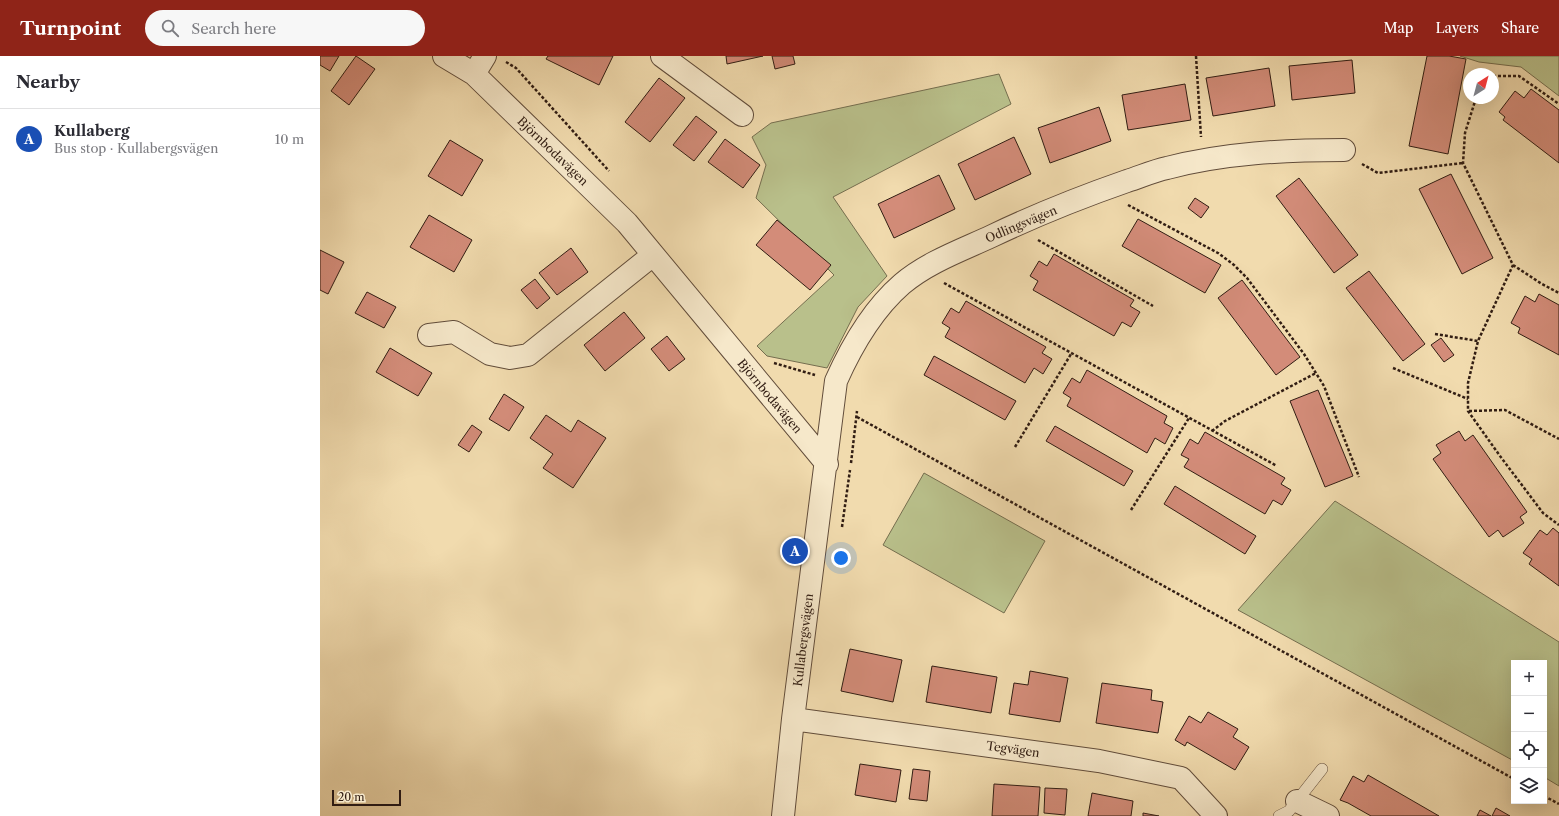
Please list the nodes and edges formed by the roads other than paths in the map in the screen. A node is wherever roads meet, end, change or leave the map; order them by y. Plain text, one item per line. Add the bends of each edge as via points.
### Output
1 (444, 56) edge
2 (662, 56) edge
3 (494, 58) edge
4 (474, 74) junction
5 (742, 115) dead end
6 (1344, 150) road end
7 (653, 255) junction
8 (429, 335) dead end
9 (826, 464) junction
10 (793, 720) junction
11 (1322, 769) dead end
12 (1297, 801) junction
13 (783, 816) edge
14 (1216, 816) edge
15 (1279, 816) edge
16 (1328, 816) edge

1 - 4 street, Björnbodavägen
2 - 5 street
3 - 4 street
4 - 7 street, Björnbodavägen via 627,223
6 - 9 street, Odlingsvägen via 1231,156 1167,168 1101,190 1013,226 921,271 902,285 873,315 849,352 836,381
7 - 8 street via 528,355 510,358 490,354 454,332
7 - 9 street, Björnbodavägen
9 - 10 street, Kullabergsvägen
10 - 13 street, Kullabergsvägen
10 - 14 street, Tegvägen via 1098,761 1181,778
11 - 12 lane
12 - 15 lane via 1289,811
12 - 16 street

